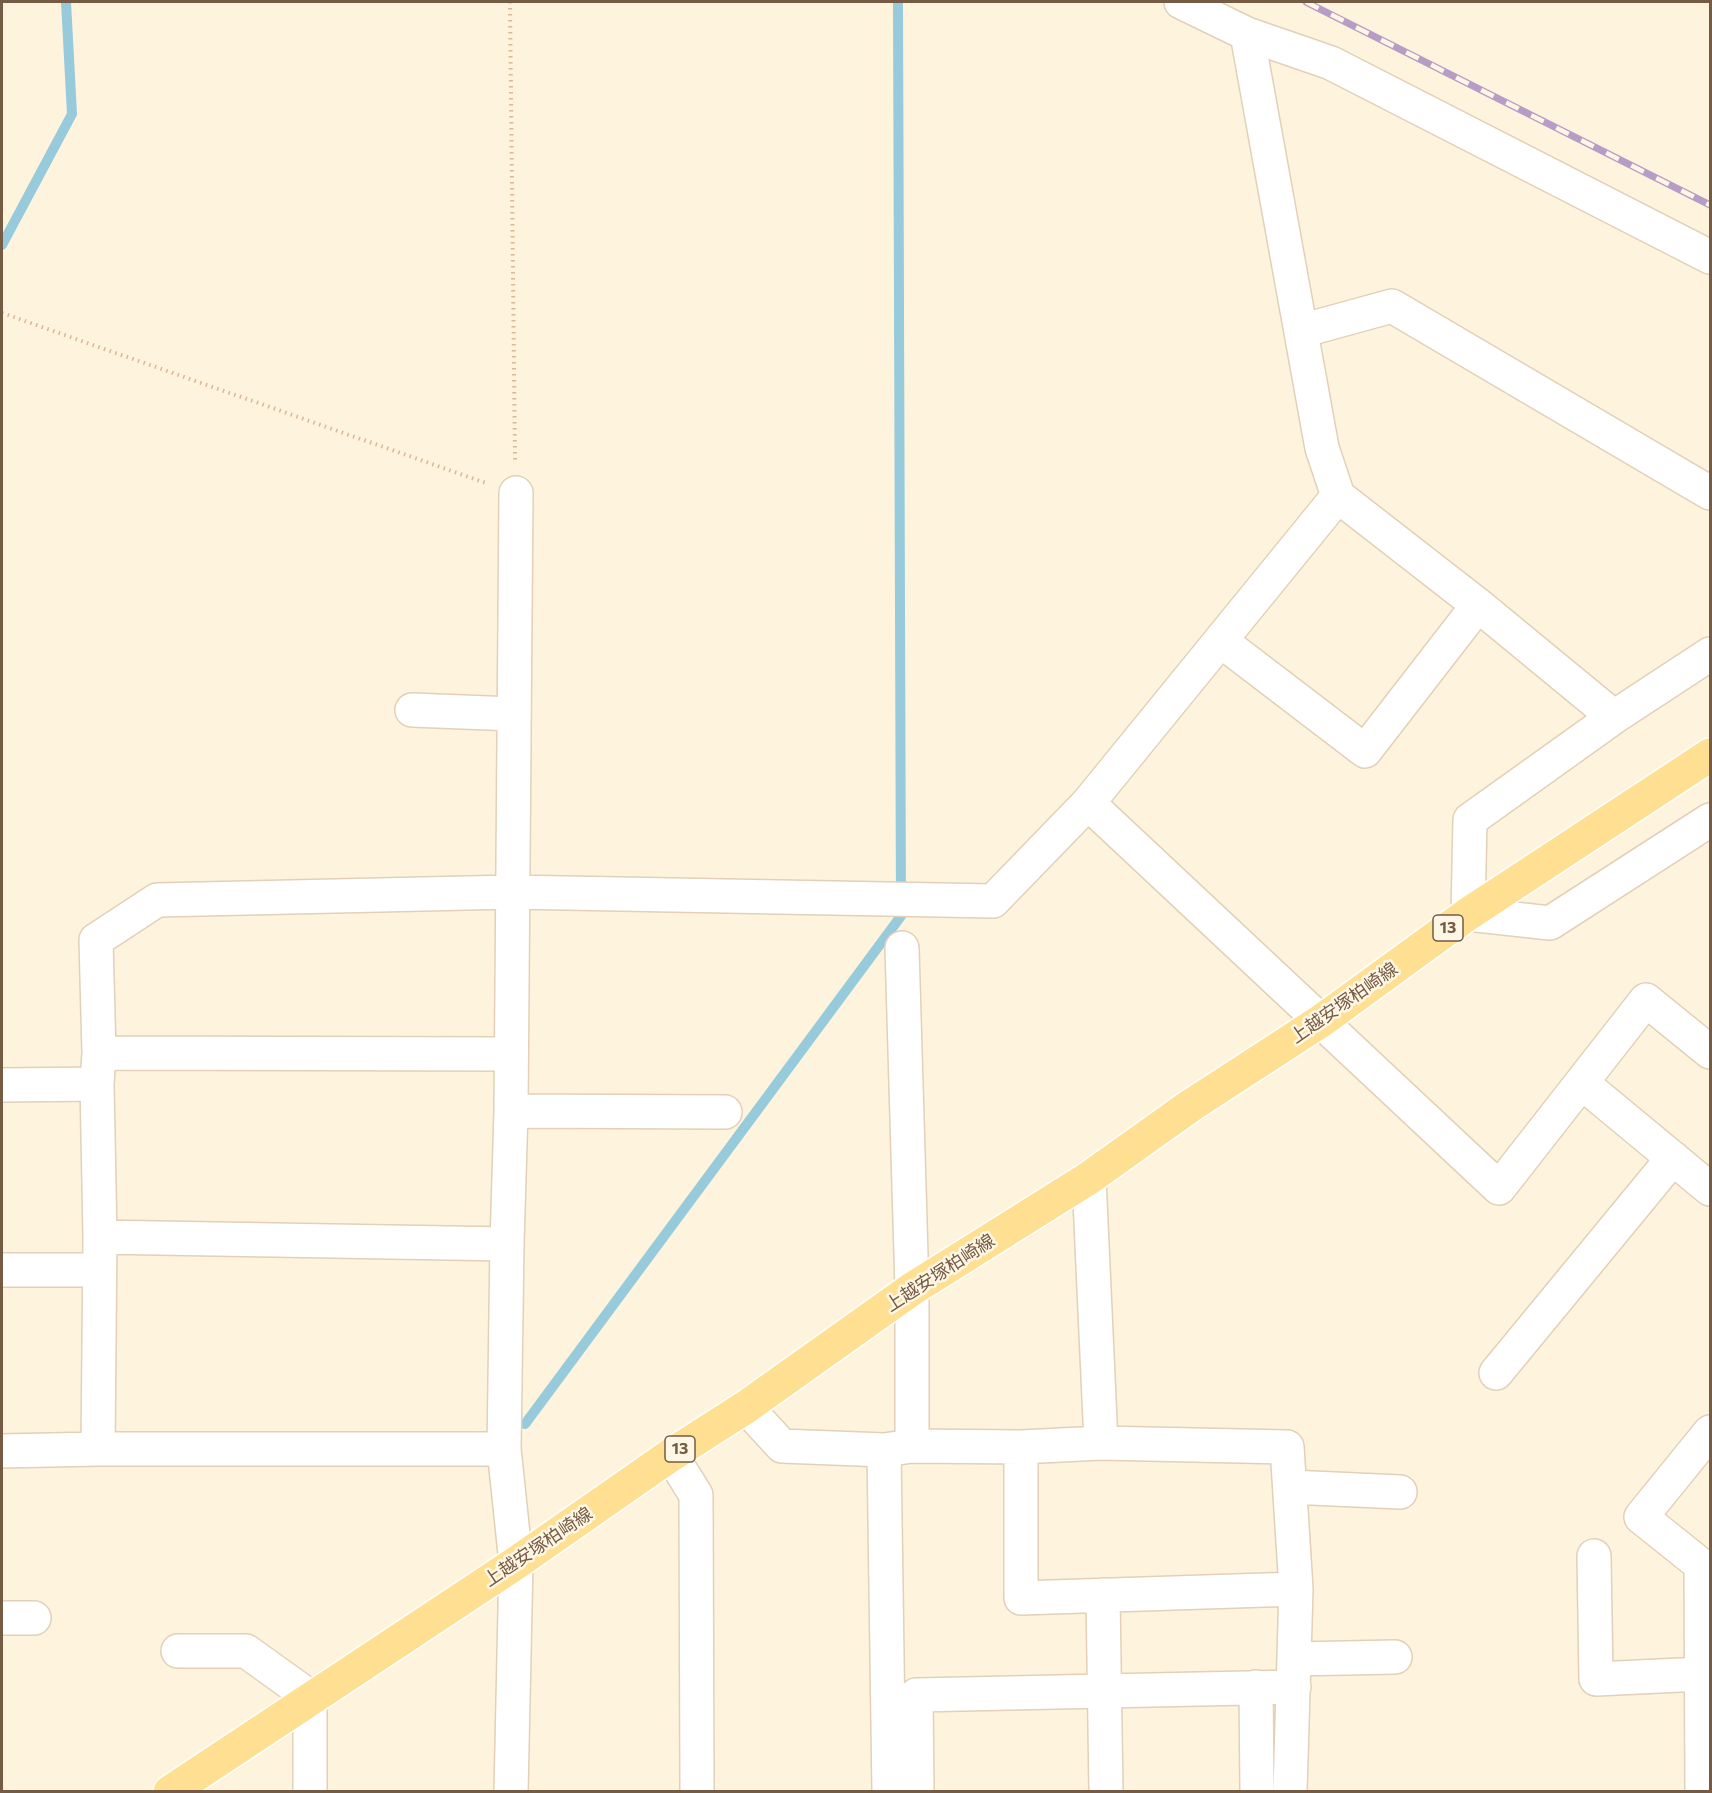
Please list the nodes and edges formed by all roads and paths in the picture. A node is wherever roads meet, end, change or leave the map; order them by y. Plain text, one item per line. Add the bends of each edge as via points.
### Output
1 (510, 2) edge
2 (1181, 2) edge
3 (1247, 34) junction
4 (1710, 257) edge
5 (2, 313) edge
6 (1301, 331) junction
7 (516, 493) junction
8 (1710, 494) edge
9 (1338, 496) junction
10 (1478, 605) junction
11 (1221, 641) junction
12 (1710, 654) edge
13 (411, 710) dead end
14 (513, 714) junction
15 (1614, 717) junction
16 (1710, 755) edge
17 (1088, 802) junction
18 (1710, 820) edge
19 (512, 892) junction
20 (1467, 914) junction
21 (902, 948) dead end
22 (1321, 1021) junction
23 (1710, 1052) edge
24 (511, 1054) junction
25 (98, 1069) junction
26 (1582, 1083) junction
27 (2, 1084) edge
28 (511, 1111) junction
29 (725, 1112) dead end
30 (1672, 1158) junction
31 (1089, 1178) junction
32 (1710, 1189) edge
33 (100, 1237) junction
34 (507, 1244) junction
35 (2, 1270) edge
36 (98, 1270) junction
37 (912, 1289) junction
38 (1496, 1373) dead end
39 (746, 1407) junction
40 (1710, 1432) edge
41 (1101, 1443) junction
42 (1021, 1447) junction
43 (898, 1448) junction
44 (98, 1449) junction
45 (504, 1449) junction
46 (2, 1451) edge
47 (671, 1455) junction
48 (1290, 1487) junction
49 (1400, 1492) dead end
50 (1594, 1556) dead end
51 (516, 1563) junction
52 (1296, 1589) junction
53 (1103, 1595) junction
54 (2, 1618) edge
55 (34, 1618) dead end
56 (178, 1651) dead end
57 (1395, 1657) dead end
58 (1294, 1673) junction
59 (1702, 1674) junction
60 (1256, 1687) junction
61 (1103, 1692) junction
62 (310, 1697) junction
63 (170, 1791) edge
64 (310, 1791) edge
65 (511, 1791) edge
66 (697, 1791) edge
67 (889, 1791) edge
68 (917, 1791) edge
69 (1106, 1791) edge
70 (1257, 1791) edge
71 (1290, 1791) edge
72 (1702, 1791) edge

1 - 7 path
2 - 3 street
3 - 4 street via 1331,63
3 - 6 street
5 - 7 path
6 - 8 street via 1392,306
6 - 9 street via 1322,448
7 - 14 street
9 - 10 street
9 - 11 street
10 - 11 street via 1365,752
10 - 15 street
11 - 17 street
12 - 15 street
13 - 14 street
14 - 19 street
15 - 20 street via 1470,820
16 - 20 main road, 上越安塚柏崎線 / 13
17 - 19 street via 993,901
17 - 22 street
18 - 20 street via 1550,923
19 - 24 street
19 - 25 street via 157,900 96,940
20 - 22 main road, 上越安塚柏崎線 / 13
21 - 37 street
22 - 26 street via 1499,1188
22 - 31 main road, 上越安塚柏崎線 / 13 via 1190,1106
23 - 26 street via 1646,1000
24 - 25 street
24 - 28 street
25 - 27 street
25 - 33 street
26 - 30 street
28 - 29 street
28 - 34 street
30 - 32 street
30 - 38 street
31 - 37 main road, 上越安塚柏崎線 / 13
31 - 41 street
33 - 34 street
33 - 36 street
34 - 45 street
35 - 36 street
36 - 44 street
37 - 39 main road, 上越安塚柏崎線 / 13
37 - 43 street
39 - 43 street via 782,1446
39 - 47 main road, 上越安塚柏崎線 / 13
40 - 59 street via 1641,1517 1701,1565
41 - 42 street
41 - 48 street via 1287,1446
42 - 43 street
42 - 53 street via 1021,1598
43 - 67 street
44 - 45 street
44 - 46 street
45 - 51 street
47 - 51 main road, 上越安塚柏崎線 / 13
47 - 66 street via 696,1495
48 - 49 street
48 - 52 street
50 - 59 street via 1596,1679
51 - 62 main road, 上越安塚柏崎線 / 13
51 - 65 street
52 - 53 street
52 - 58 street
53 - 61 street
54 - 55 street
56 - 62 street via 246,1651
57 - 58 street
58 - 60 street
58 - 71 street
59 - 72 street
60 - 61 street
60 - 70 street
61 - 68 street via 916,1695
61 - 69 street
62 - 63 main road, 上越安塚柏崎線 / 13
62 - 64 street

